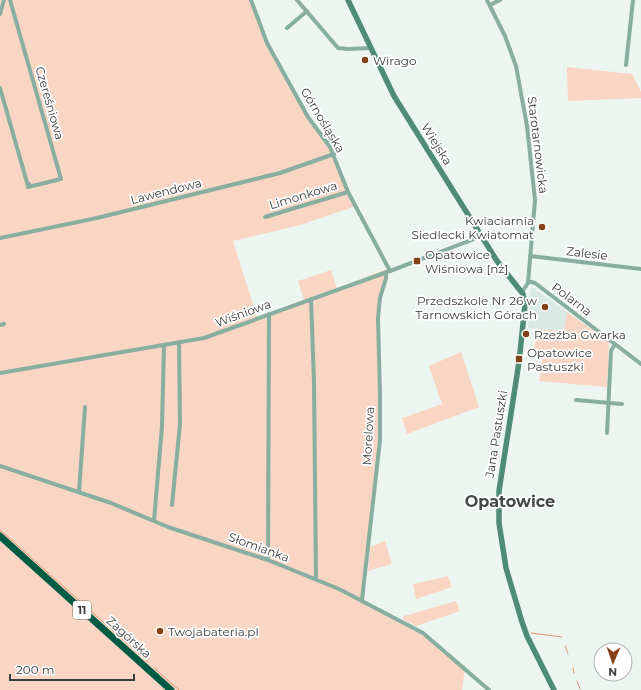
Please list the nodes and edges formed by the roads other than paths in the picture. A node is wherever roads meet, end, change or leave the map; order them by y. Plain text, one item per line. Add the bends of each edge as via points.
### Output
1 (4, 0) edge
2 (10, 0) edge
3 (251, 0) edge
4 (297, 0) edge
5 (348, 0) edge
6 (487, 0) edge
7 (500, 0) edge
8 (633, 0) edge
9 (490, 5) junction
10 (307, 11) junction
11 (0, 14) edge
12 (287, 28) dead end
13 (370, 48) junction
14 (626, 65) dead end
15 (0, 88) edge
16 (334, 154) junction
17 (348, 192) junction
18 (265, 217) dead end
19 (482, 236) junction
20 (0, 238) edge
21 (530, 256) junction
22 (641, 269) edge
23 (388, 272) junction
24 (528, 281) junction
25 (522, 292) junction
26 (311, 299) junction
27 (269, 314) junction
28 (179, 342) junction
29 (615, 344) junction
30 (164, 345) junction
31 (641, 364) edge
32 (0, 373) edge
33 (576, 400) dead end
34 (609, 402) junction
35 (622, 404) dead end
36 (84, 407) dead end
37 (607, 433) dead end
38 (0, 466) edge
39 (79, 492) junction
40 (172, 505) dead end
41 (154, 521) junction
42 (0, 536) edge
43 (268, 560) junction
44 (316, 579) junction
45 (362, 600) junction
46 (171, 690) edge
47 (489, 690) edge
48 (554, 690) edge

1 - 11 street
2 - 15 street, Czereśniowa via 61,179 28,185
3 - 16 street, Górnośląska via 267,43 305,113
4 - 10 street
5 - 13 street, Wiejska
6 - 9 street, Starotarnowicka
7 - 9 street
8 - 14 street
9 - 21 street, Starotarnowicka via 516,66 527,126 535,200
10 - 12 street
10 - 13 street via 338,48
13 - 19 street, Wiejska via 394,96
16 - 17 street, Górnośląska
16 - 20 street, Lawendowa via 280,172 97,218
17 - 18 street, Limonkowa
17 - 23 street, Górnośląska
19 - 23 street, Wiśniowa
19 - 25 street, Wiejska via 504,271
21 - 22 street, Zalesie
21 - 24 street, Starotarnowicka
23 - 26 street, Wiśniowa
23 - 45 street, Morelowa via 380,298 378,318 380,440
24 - 25 street, Starotarnowicka
24 - 29 street, Polarna
25 - 48 street, Jana Pastuszki via 525,301 519,362 501,475 499,523 506,568 518,609 527,636
26 - 27 street, Wiśniowa
26 - 44 street
27 - 28 street, Wiśniowa via 204,338
27 - 43 street
28 - 30 street, Wiśniowa
28 - 40 street via 180,424
29 - 31 street, Polarna
29 - 34 street via 611,350
30 - 32 street, Wiśniowa
30 - 41 street via 162,426
33 - 34 street
34 - 35 street
34 - 37 street
36 - 39 street
38 - 39 street, Słomianka
39 - 41 street, Słomianka
41 - 43 street, Słomianka
42 - 46 highway, Zagórska / 11
43 - 44 street, Słomianka
44 - 45 street, Słomianka
45 - 47 street, Słomianka via 423,633

